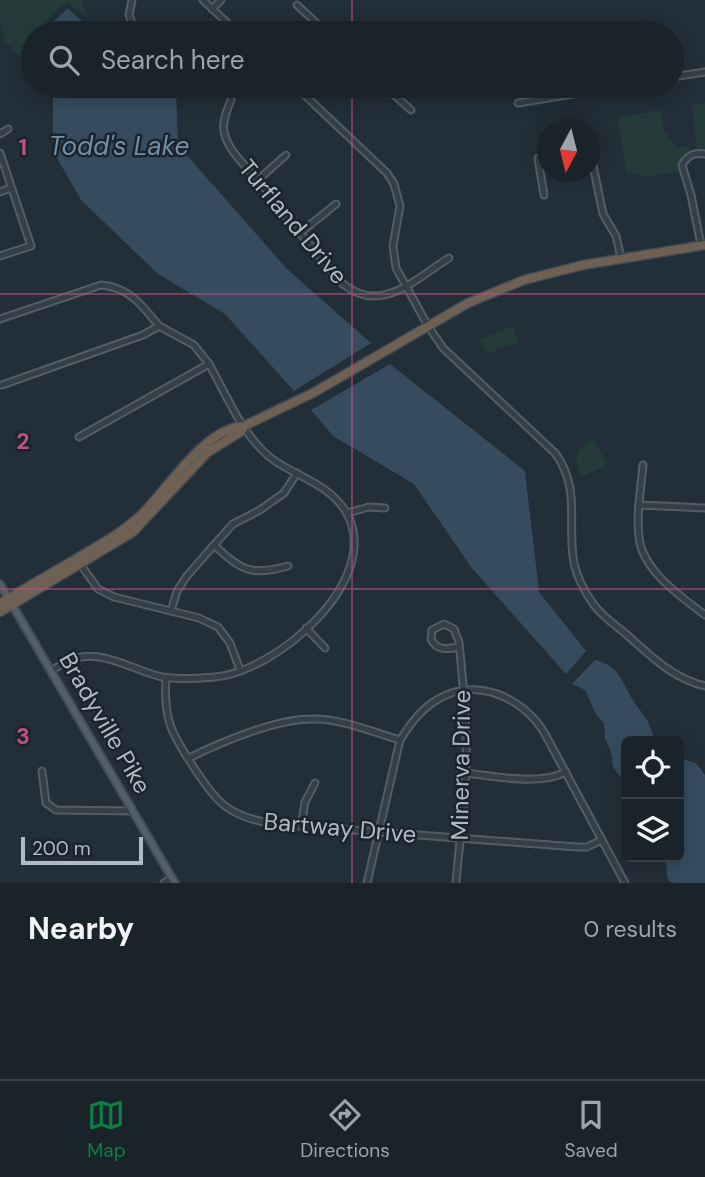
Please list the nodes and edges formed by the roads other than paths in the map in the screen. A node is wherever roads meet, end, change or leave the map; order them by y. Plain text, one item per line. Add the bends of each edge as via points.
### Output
1 (132, 0) edge
2 (203, 0) edge
3 (221, 0) edge
4 (297, 5) dead end
5 (212, 9) junction
6 (131, 21) edge
7 (225, 21) edge
8 (314, 21) edge
9 (705, 72) edge
10 (684, 75) edge
11 (308, 98) edge
12 (398, 98) edge
13 (549, 98) edge
14 (230, 100) dead end
15 (518, 103) dead end
16 (411, 110) dead end
17 (8, 129) dead end
18 (0, 134) edge
19 (0, 153) edge
20 (705, 154) edge
21 (286, 155) dead end
22 (259, 179) junction
23 (542, 182) edge
24 (596, 182) edge
25 (11, 188) junction
26 (0, 192) edge
27 (544, 195) dead end
28 (336, 204) dead end
29 (300, 233) junction
30 (703, 245) edge
31 (0, 256) edge
32 (449, 258) dead end
33 (621, 258) junction
34 (404, 286) junction
35 (0, 319) edge
36 (159, 326) junction
37 (428, 326) junction
38 (209, 365) junction
39 (2, 385) dead end
40 (244, 426) junction
41 (79, 437) dead end
42 (643, 465) dead end
43 (297, 473) junction
44 (639, 505) junction
45 (385, 508) dead end
46 (705, 508) edge
47 (347, 513) junction
48 (214, 545) junction
49 (78, 562) junction
50 (288, 566) dead end
51 (0, 584) edge
52 (11, 602) junction
53 (0, 603) edge
54 (171, 611) junction
55 (0, 612) edge
56 (705, 615) edge
57 (306, 628) junction
58 (459, 647) junction
59 (325, 648) dead end
60 (52, 670) junction
61 (240, 670) junction
62 (166, 678) junction
63 (705, 686) edge
64 (463, 691) junction
65 (400, 740) junction
66 (189, 758) junction
67 (42, 771) dead end
68 (566, 772) junction
69 (465, 773) junction
70 (315, 783) dead end
71 (133, 811) junction
72 (300, 826) junction
73 (379, 832) junction
74 (460, 838) junction
75 (602, 840) junction
76 (174, 881) edge
77 (164, 883) edge
78 (367, 883) edge
79 (456, 883) edge
80 (625, 883) edge

1 - 6 street
2 - 5 street
3 - 5 street
4 - 8 street
5 - 7 street
9 - 10 street
11 - 34 street via 394,184 400,206 394,258
12 - 16 street
13 - 15 street
14 - 22 street, Turfland Drive via 224,121 226,141
17 - 18 street
19 - 25 street
20 - 30 street via 687,156 682,165
21 - 22 street
22 - 29 street, Turfland Drive
23 - 27 street
24 - 33 street via 603,214 617,236
25 - 26 street
25 - 31 street via 31,246
28 - 29 street
29 - 34 street, Turfland Drive via 351,291 380,298
30 - 33 highway
32 - 34 street, Turfland Drive
33 - 37 highway via 524,279
34 - 37 street
35 - 36 street via 101,285 126,291
36 - 38 street via 194,345
36 - 39 street
37 - 40 highway via 313,393
37 - 63 street via 443,348 562,462 572,490 573,556 592,602 666,670
38 - 40 street
38 - 41 street
40 - 43 street via 262,450
40 - 49 highway via 199,461 133,532
42 - 44 street
43 - 47 street via 334,497
43 - 48 street via 284,493 233,524
44 - 46 street
44 - 56 street via 639,539 646,559
45 - 47 street
47 - 57 street via 355,550 348,576 334,600
48 - 50 street via 248,571
48 - 54 street via 177,591
49 - 52 highway
49 - 54 street via 98,589
51 - 52 main road, Bradyville Pike
52 - 53 highway
52 - 55 highway
52 - 60 main road, Bradyville Pike
54 - 61 street via 218,628 230,643
57 - 59 street
57 - 61 street via 264,660
58 - 58 street via 436,646 432,630 441,624 451,625
58 - 64 street, Minerva Drive
60 - 62 street via 76,658 96,657
60 - 71 main road, Bradyville Pike
61 - 62 street via 219,677
62 - 66 street, Bartway Drive via 170,724
64 - 65 street via 434,701
64 - 68 street via 501,694 524,708 541,727
64 - 69 street, Minerva Drive
65 - 66 street via 336,721 290,720
65 - 73 street
66 - 72 street, Bartway Drive via 208,790 225,806 250,820
67 - 71 street via 46,803 56,810
68 - 69 street via 539,779
68 - 75 street
69 - 74 street, Minerva Drive
70 - 72 street
71 - 76 main road, Bradyville Pike
72 - 73 street, Bartway Drive
73 - 74 street, Bartway Drive
73 - 78 street
74 - 75 street, Bartway Drive via 581,847
74 - 79 street, Minerva Drive
75 - 80 street
76 - 77 street

